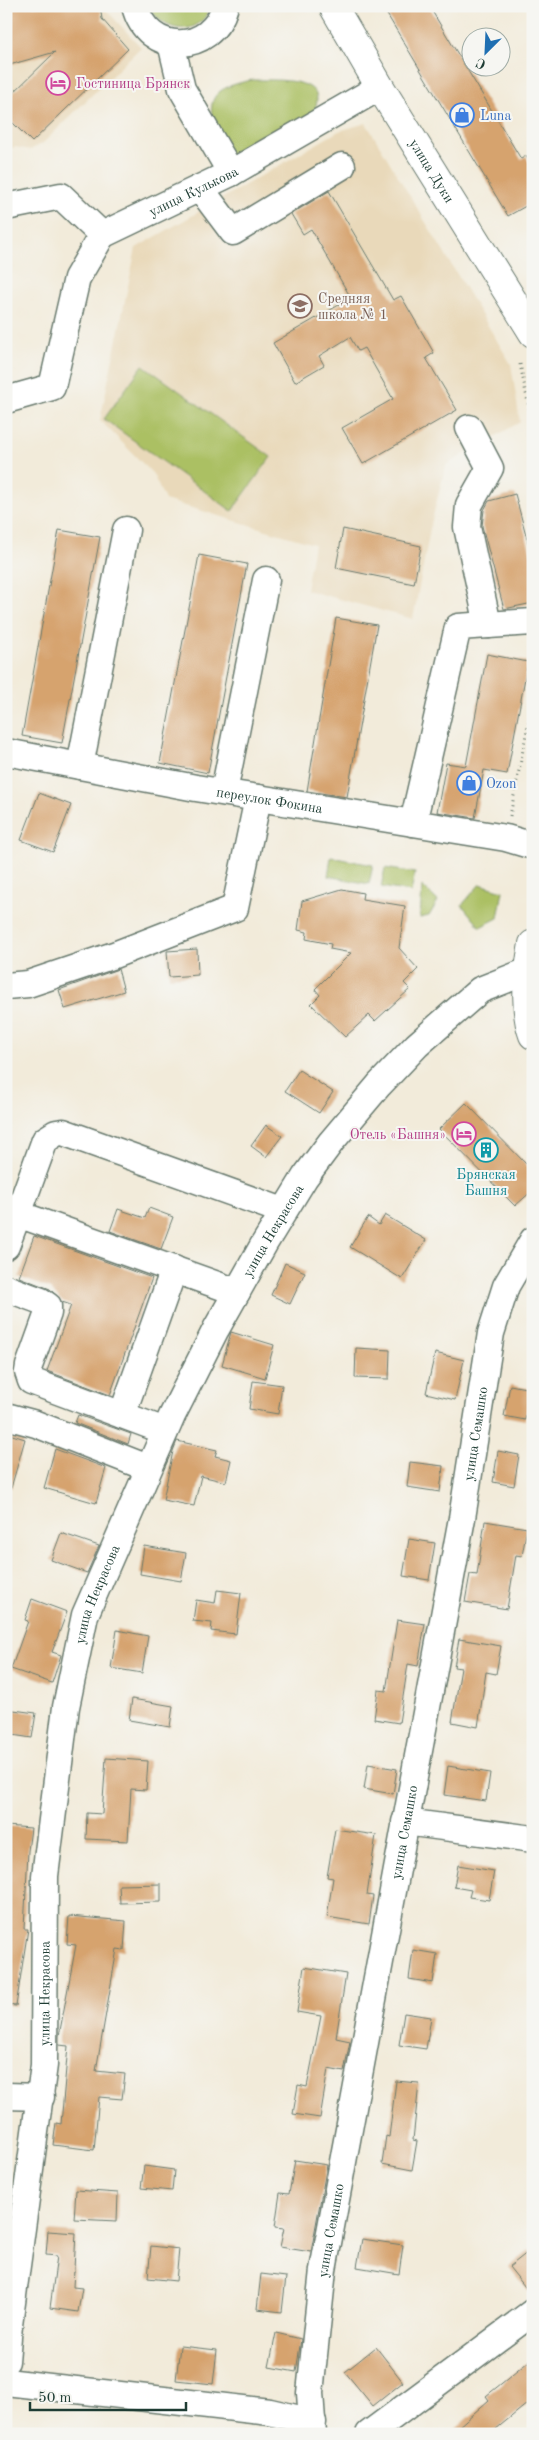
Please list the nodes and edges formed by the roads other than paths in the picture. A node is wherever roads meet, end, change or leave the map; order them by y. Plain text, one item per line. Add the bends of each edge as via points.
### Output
1 (135, 6) edge
2 (225, 6) edge
3 (333, 6) edge
4 (172, 43) junction
5 (380, 87) junction
6 (342, 166) dead end
7 (230, 173) junction
8 (200, 188) junction
9 (6, 206) edge
10 (102, 235) junction
11 (533, 333) edge
12 (6, 400) edge
13 (469, 428) dead end
14 (126, 530) dead end
15 (266, 580) dead end
16 (533, 622) edge
17 (488, 625) junction
18 (6, 752) edge
19 (80, 766) junction
20 (224, 792) junction
21 (258, 798) junction
22 (413, 823) junction
23 (533, 846) edge
24 (533, 944) edge
25 (528, 971) junction
26 (6, 986) edge
27 (533, 1035) edge
28 (283, 1211) junction
29 (12, 1212) edge
30 (533, 1240) edge
31 (6, 1246) edge
32 (174, 1269) junction
33 (6, 1288) edge
34 (237, 1292) junction
35 (122, 1415) junction
36 (6, 1416) edge
37 (165, 1431) junction
38 (148, 1468) junction
39 (405, 1822) junction
40 (533, 1839) edge
41 (6, 2096) edge
42 (41, 2098) junction
43 (533, 2312) edge
44 (7, 2325) edge
45 (6, 2361) edge
46 (6, 2382) edge
47 (313, 2428) edge
48 (369, 2434) edge

1 - 4 street via 145,28 157,38
2 - 4 street via 214,29 202,38
3 - 5 main road, улица Дуки
4 - 7 street via 182,89
5 - 7 street, улица Кулькова
5 - 11 main road, улица Дуки
6 - 8 street via 233,232
7 - 8 street, улица Кулькова
8 - 10 street, улица Кулькова
9 - 10 street via 61,196
10 - 12 street via 77,278 52,387
13 - 17 street via 490,468 469,506 467,526
14 - 19 street
15 - 20 street
16 - 17 street
17 - 22 street via 458,627
18 - 19 street, переулок Фокина
19 - 20 street, переулок Фокина
20 - 21 street, переулок Фокина
21 - 22 street, переулок Фокина
21 - 26 street via 235,908 114,955 28,984
22 - 23 street, переулок Фокина via 506,838
24 - 25 main road
25 - 27 main road
25 - 28 street, улица Некрасова via 480,990 417,1045 331,1142
28 - 29 street via 63,1132 45,1140
28 - 34 street, улица Некрасова
29 - 31 street
29 - 32 street
30 - 39 street, улица Семашко via 506,1286 491,1333 462,1518
32 - 34 street
32 - 35 street
33 - 35 street via 48,1306 29,1366 31,1381
34 - 37 street, улица Некрасова
35 - 37 street
36 - 38 street via 36,1424
37 - 38 street, улица Некрасова
38 - 42 street, улица Некрасова via 85,1615 66,1707 45,1876
39 - 40 street
39 - 47 street, улица Семашко via 323,2270 310,2393
41 - 42 street
42 - 44 street, улица Некрасова
43 - 48 street
44 - 45 street, улица Некрасова
46 - 47 street via 270,2412

